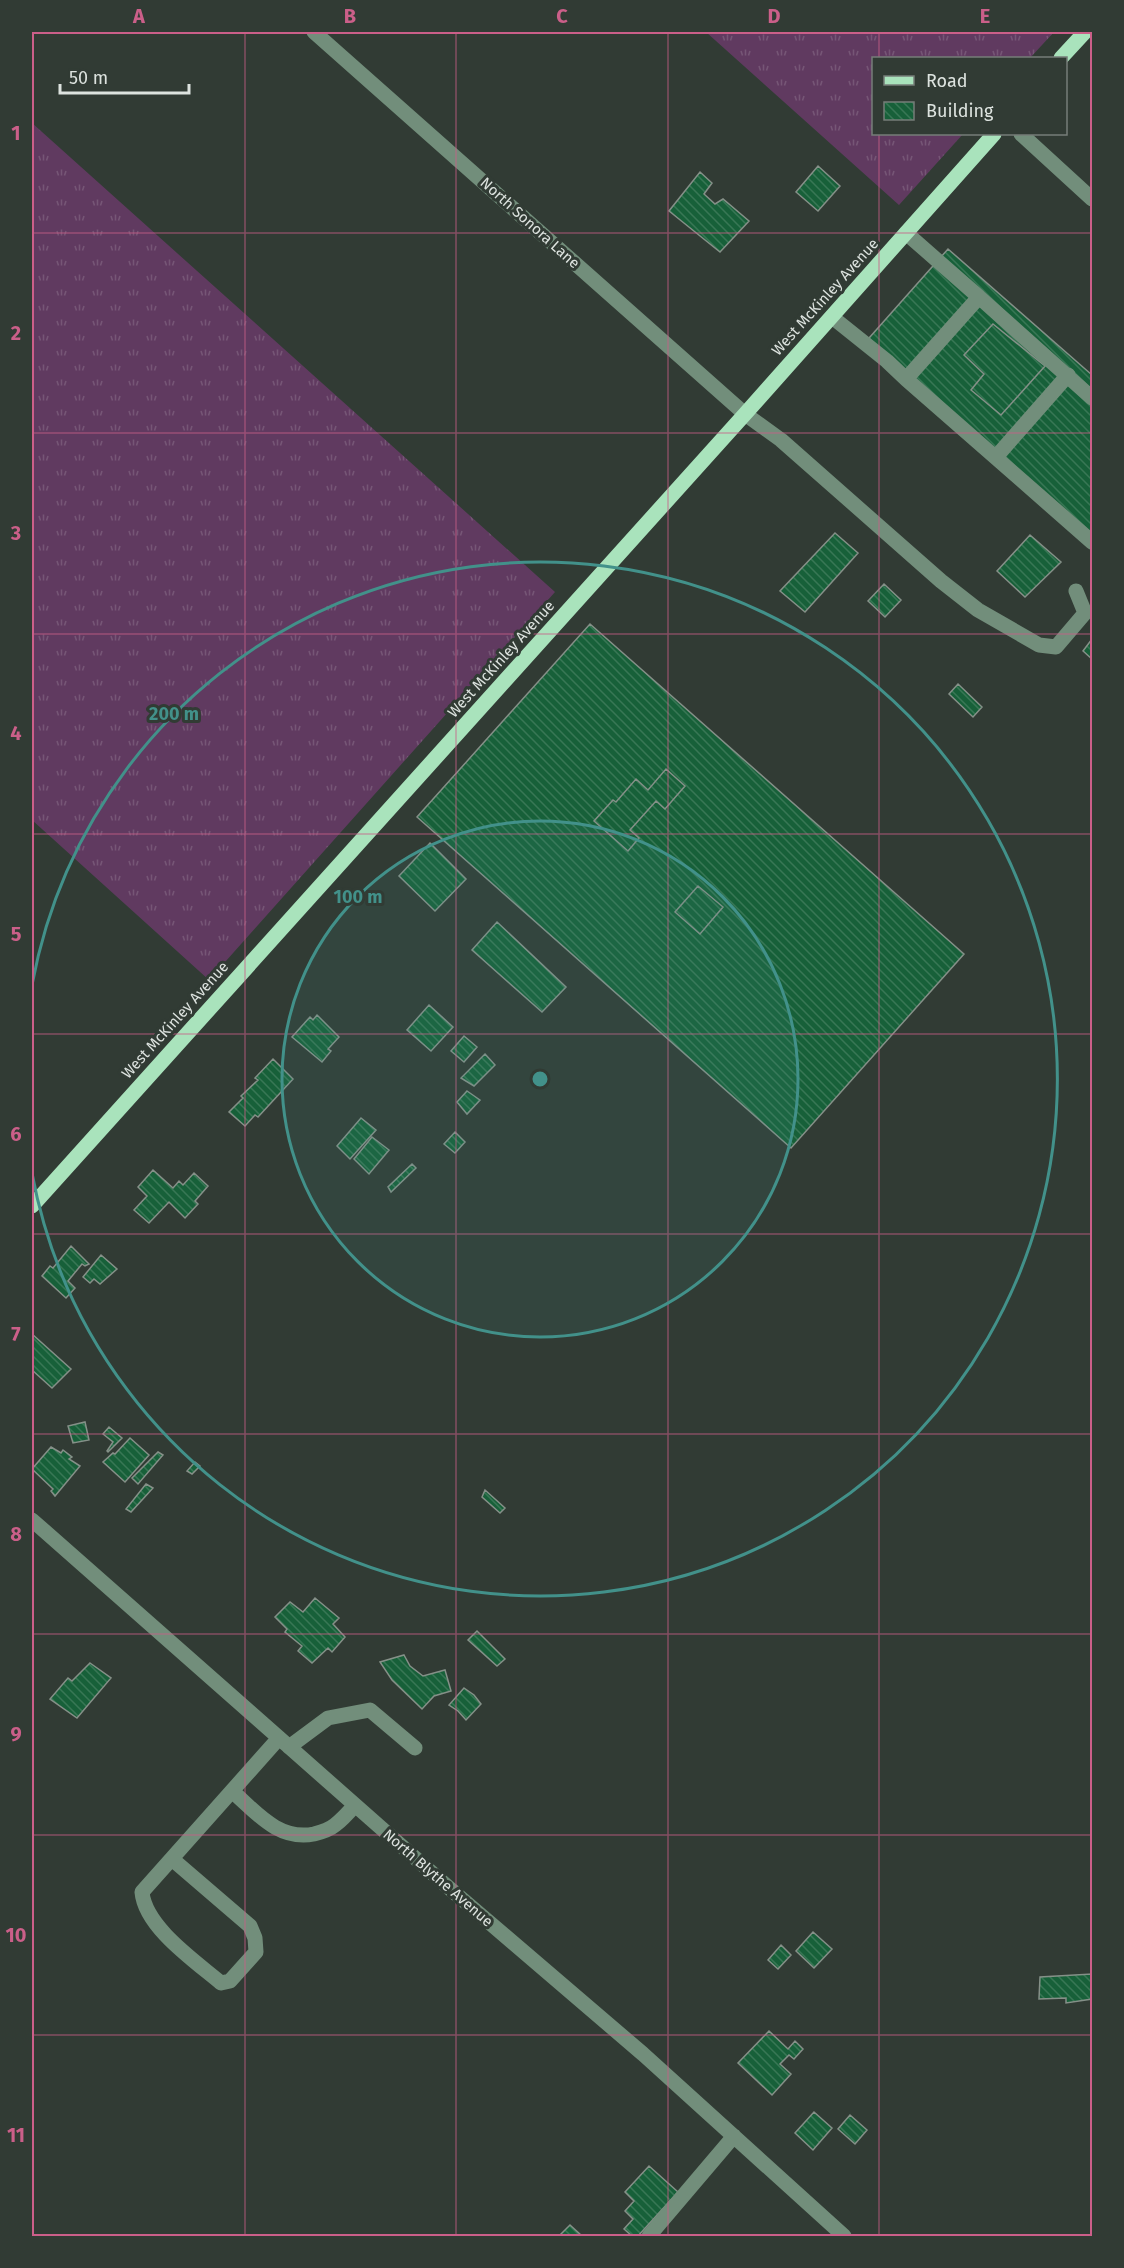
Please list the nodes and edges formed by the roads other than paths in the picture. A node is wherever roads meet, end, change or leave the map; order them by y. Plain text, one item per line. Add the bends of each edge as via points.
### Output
1 (314, 32) edge
2 (1085, 32) edge
3 (1062, 57) edge
4 (993, 135) edge
5 (1022, 135) edge
6 (1092, 199) edge
7 (906, 233) junction
8 (979, 297) junction
9 (832, 317) junction
10 (1068, 375) junction
11 (906, 379) junction
12 (1092, 398) edge
13 (745, 414) junction
14 (996, 457) junction
15 (1092, 542) edge
16 (1076, 591) dead end
17 (32, 1206) edge
18 (32, 1520) edge
19 (284, 1742) junction
20 (415, 1748) dead end
21 (232, 1791) junction
22 (355, 1805) junction
23 (171, 1859) junction
24 (734, 2136) junction
25 (650, 2236) edge
26 (844, 2236) edge

1 - 13 street, North Sonora Lane
2 - 3 main road
4 - 7 main road, West McKinley Avenue
5 - 6 street
7 - 8 street
7 - 9 main road, West McKinley Avenue
8 - 10 street
8 - 11 street
9 - 11 street
9 - 13 main road, West McKinley Avenue
10 - 12 street
10 - 14 street
11 - 14 street
13 - 16 street, North Sonora Lane via 941,581 978,610 1038,645 1056,647 1085,613
13 - 17 main road, West McKinley Avenue
14 - 15 street
18 - 19 street, North Blythe Avenue
19 - 20 street via 328,1718 370,1710
19 - 21 street
19 - 22 street, North Blythe Avenue
21 - 22 street via 271,1826 290,1834 326,1831
21 - 23 street
22 - 24 street, North Blythe Avenue
23 - 23 street via 142,1892 149,1915 221,1983 230,1982 256,1952 250,1926
24 - 25 street
24 - 26 street, North Blythe Avenue

